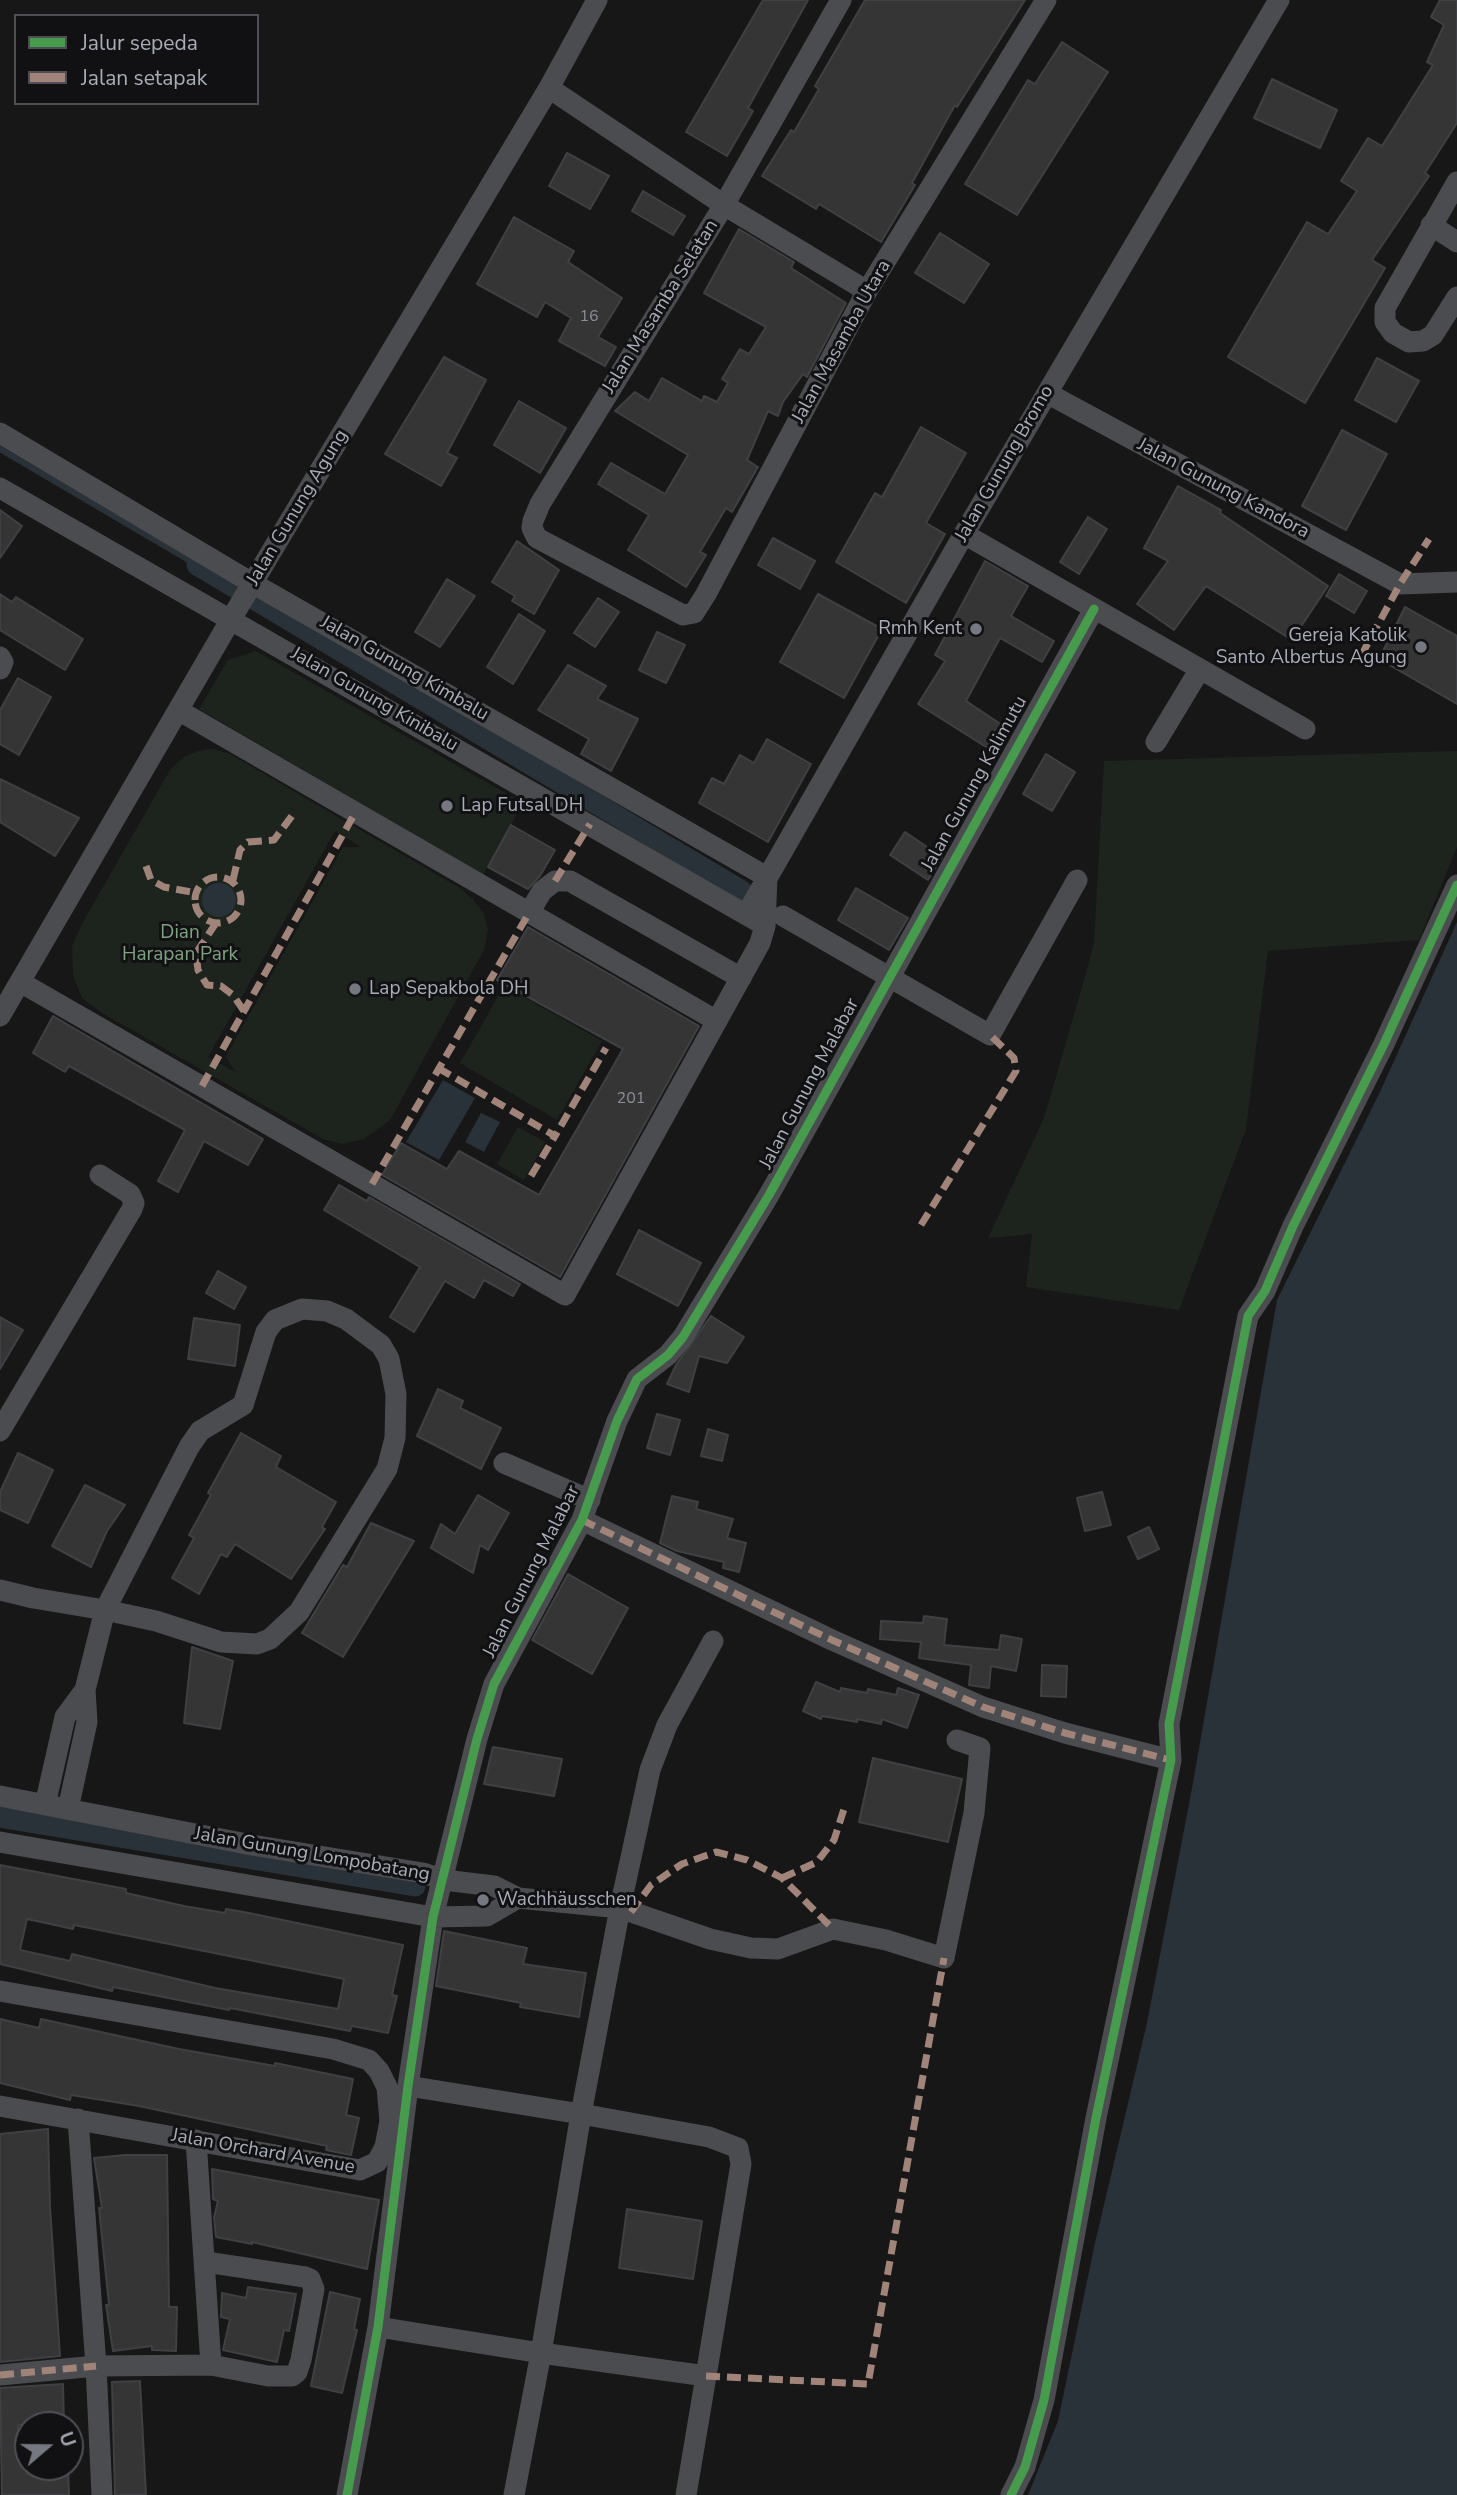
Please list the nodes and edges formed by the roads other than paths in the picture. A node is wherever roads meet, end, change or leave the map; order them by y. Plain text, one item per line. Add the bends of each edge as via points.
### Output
1 (597, 0) edge
2 (841, 0) edge
3 (1046, 0) edge
4 (1279, 0) edge
5 (549, 88) junction
6 (1457, 182) edge
7 (724, 205) junction
8 (1432, 225) junction
9 (1457, 242) edge
10 (867, 291) junction
11 (1457, 297) edge
12 (1047, 393) junction
13 (0, 433) edge
14 (0, 488) edge
15 (964, 534) junction
16 (613, 579) joint
17 (1457, 582) edge
18 (250, 586) junction
19 (1094, 609) junction
20 (232, 616) junction
21 (0, 657) edge
22 (0, 669) edge
23 (1200, 669) junction
24 (178, 710) junction
25 (1304, 729) dead end
26 (1156, 742) dead end
27 (767, 877) junction
28 (1077, 880) dead end
29 (1457, 885) edge
30 (529, 913) junction
31 (765, 919) junction
32 (887, 977) junction
33 (741, 978) junction
34 (20, 982) junction
35 (0, 1016) edge
36 (717, 1021) junction
37 (100, 1175) dead end
38 (0, 1431) edge
39 (504, 1464) dead end
40 (586, 1510) junction
41 (0, 1590) edge
42 (105, 1609) junction
43 (713, 1641) dead end
44 (85, 1690) junction
45 (957, 1740) dead end
46 (1171, 1760) junction
47 (0, 1796) edge
48 (45, 1805) junction
49 (68, 1809) junction
50 (0, 1842) edge
51 (444, 1880) junction
52 (519, 1898) junction
53 (620, 1908) junction
54 (433, 1917) junction
55 (0, 1991) edge
56 (408, 2086) junction
57 (0, 2106) edge
58 (581, 2114) junction
59 (78, 2119) junction
60 (196, 2140) junction
61 (206, 2262) junction
62 (378, 2327) junction
63 (541, 2353) junction
64 (211, 2365) junction
65 (96, 2366) junction
66 (0, 2375) edge
67 (706, 2376) junction
68 (102, 2495) edge
69 (347, 2495) edge
70 (514, 2495) edge
71 (686, 2495) edge
72 (1012, 2495) edge

1 - 5 street, Jalan Gunung Agung
2 - 7 street, Jalan Masamba Selatan
3 - 10 street, Jalan Masamba Utara
4 - 12 street, Jalan Gunung Bromo
5 - 7 street
5 - 18 street, Jalan Gunung Agung
6 - 8 street
7 - 10 street
7 - 16 street, Jalan Masamba Selatan via 533,521 537,538
8 - 9 street
8 - 11 street via 1384,314 1393,333 1415,343 1433,335
10 - 16 street, Jalan Masamba Utara via 694,613 676,612
12 - 15 street, Jalan Gunung Bromo
12 - 17 street, Jalan Gunung Kandora via 1400,584
13 - 18 street, Jalan Gunung Kimbalu
14 - 20 street, Jalan Gunung Kinibalu
15 - 19 street
15 - 27 street, Jalan Gunung Bromo
18 - 20 street, Jalan Gunung Agung
18 - 27 street, Jalan Gunung Kimbalu
19 - 23 street
19 - 32 street, Jalan Gunung Kalimutu
20 - 24 street, Jalan Gunung Agung
20 - 31 street, Jalan Gunung Kinibalu
21 - 22 street
23 - 25 street
23 - 26 street
24 - 30 street
24 - 34 street, Jalan Gunung Agung
27 - 31 street
28 - 32 street, Jalan Gunung Kinibalu via 990,1035
29 - 46 street via 1265,1291 1248,1316 1169,1724
30 - 33 street via 542,891 555,881 570,881
30 - 36 street
31 - 32 street, Jalan Gunung Kinibalu
31 - 33 street via 760,943
32 - 40 street, Jalan Gunung Malabar via 705,1303 675,1348 637,1379
33 - 36 street
34 - 35 street, Jalan Gunung Agung
34 - 36 street via 565,1295
37 - 38 street via 131,1194 132,1209
39 - 40 street
40 - 46 street via 832,1640 983,1707
40 - 51 street, Jalan Gunung Malabar via 494,1684
41 - 42 street
42 - 42 street via 189,1447 200,1431 243,1405 266,1332 275,1320 302,1308 327,1311 381,1345 396,1394 391,1454 380,1482 285,1628 257,1644 221,1642
42 - 44 street
43 - 53 street via 667,1726 650,1770
44 - 48 street via 65,1717
44 - 49 street via 87,1722
45 - 53 street via 980,1748 974,1813 943,1958 833,1929 778,1949 751,1948 709,1939
46 - 72 street via 1096,2118 1044,2400
47 - 48 street, Jalan Gunung Lompobatang
48 - 49 street, Jalan Gunung Lompobatang
49 - 51 street, Jalan Gunung Lompobatang
50 - 54 street, Jalan Gunung Lompobatang
51 - 52 street via 494,1886
51 - 54 street, Jalan Gunung Lompobatang
52 - 53 street
52 - 54 street via 487,1916
53 - 58 street
54 - 56 street
55 - 60 street, Jalan Orchard Avenue via 333,2049 369,2060 387,2087 390,2121 384,2147 377,2162 360,2170
56 - 58 street
56 - 62 street
57 - 59 street, Jalan Orchard Avenue
58 - 63 street
58 - 67 street via 722,2141 741,2153
59 - 60 street, Jalan Orchard Avenue
59 - 65 street
60 - 61 street
61 - 64 street
61 - 64 street via 310,2278 314,2289 301,2360 292,2376
62 - 63 street
62 - 69 street
63 - 67 street
63 - 70 street
64 - 65 street
65 - 66 street
65 - 68 street
67 - 71 street

